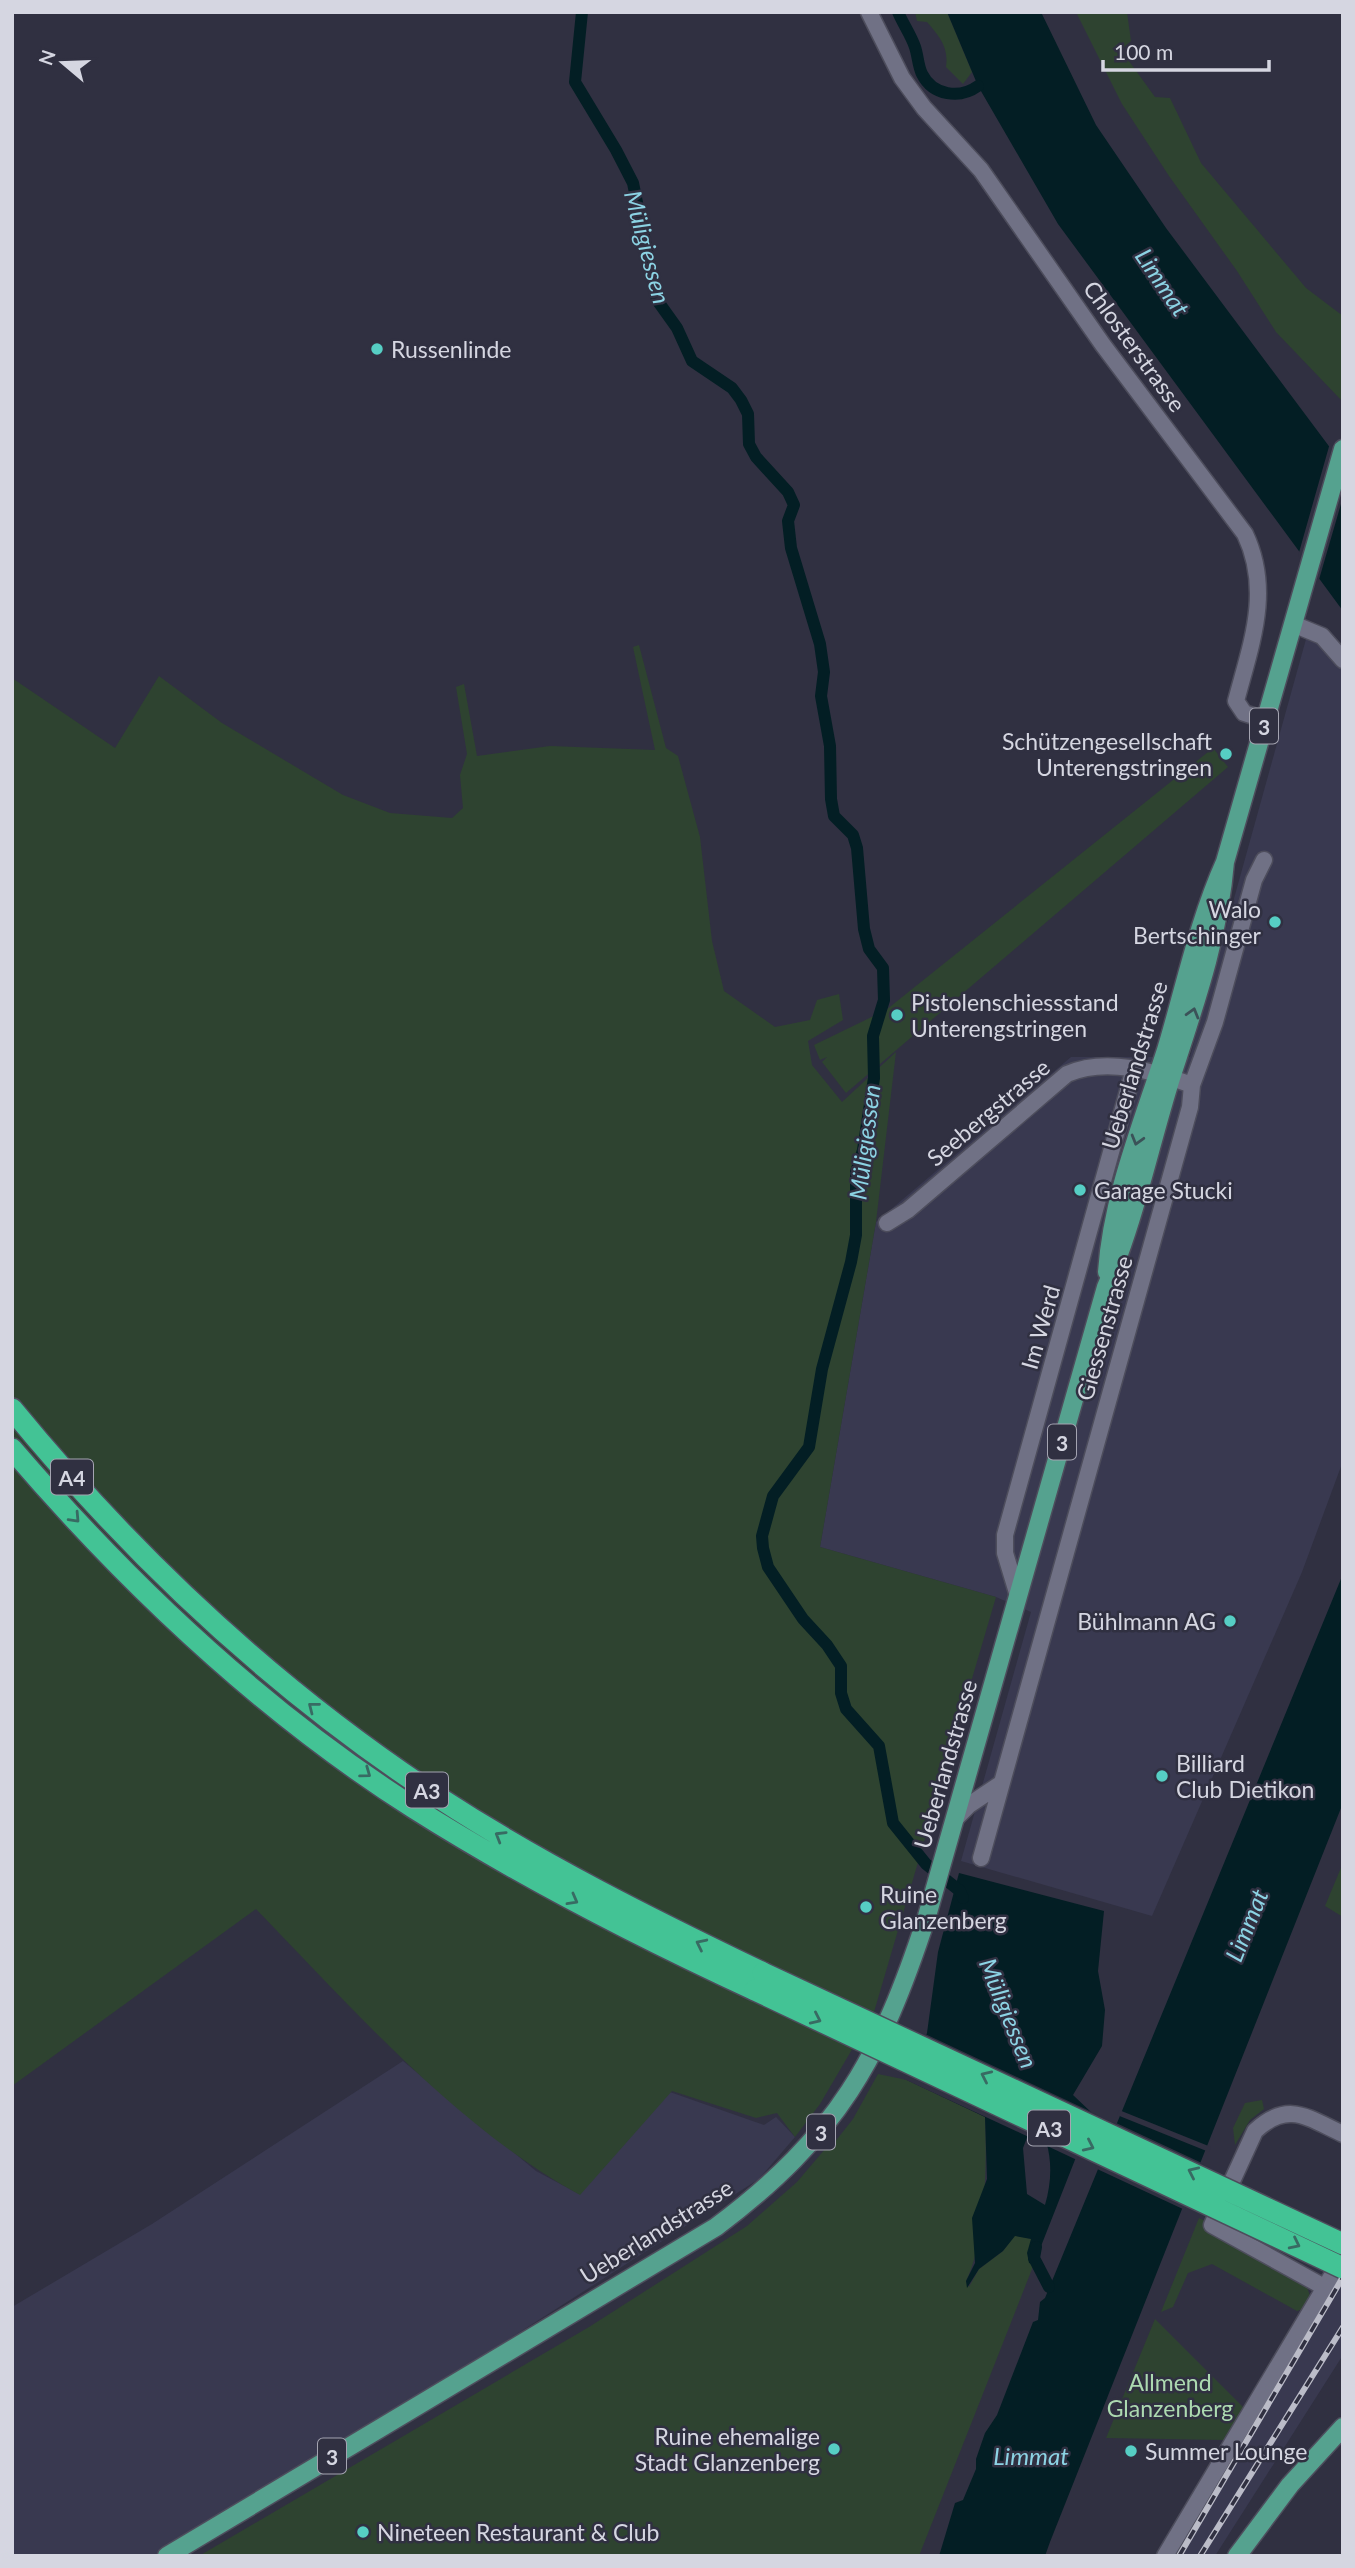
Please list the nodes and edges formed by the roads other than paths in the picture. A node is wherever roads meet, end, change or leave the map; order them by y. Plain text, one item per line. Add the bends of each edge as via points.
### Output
1 (869, 12) edge
2 (1343, 449) edge
3 (1293, 624) junction
4 (1343, 660) edge
5 (1266, 720) junction
6 (1264, 860) dead end
7 (1134, 1069) junction
8 (1164, 1076) junction
9 (1192, 1085) junction
10 (887, 1223) dead end
11 (12, 1409) edge
12 (12, 1421) edge
13 (12, 1449) edge
14 (133, 1545) junction
15 (1018, 1597) junction
16 (999, 1785) junction
17 (956, 1818) junction
18 (981, 1858) dead end
19 (759, 1982) junction
20 (1343, 2134) edge
21 (1343, 2244) edge
22 (1343, 2257) edge
23 (1343, 2268) edge
24 (1324, 2287) junction
25 (1343, 2427) edge
26 (167, 2556) edge
27 (1165, 2556) edge
28 (1237, 2556) edge

1 - 5 street, Chlosterstrasse via 902,78 981,170 1103,345 1245,534 1258,570 1260,597 1236,701 1244,713
2 - 3 main road, Ueberlandstrasse / 3
3 - 4 street via 1322,636
3 - 5 main road, Ueberlandstrasse / 3
5 - 8 main road, Ueberlandstrasse / 3 via 1225,862 1201,921
6 - 9 street, Giessenstrasse
7 - 8 street, Seebergstrasse
7 - 10 street, Seebergstrasse via 1086,1066 1067,1074
7 - 15 street, Im Werd via 1005,1535 1004,1549
8 - 9 street
8 - 15 main road, Ueberlandstrasse / 3 via 1125,1242 1106,1287
9 - 16 street, Giessenstrasse via 1190,1107
11 - 14 highway, A4
12 - 14 highway, A3 via 112,1532
13 -> 19 highway, A3 via 185,1627 258,1691 414,1808 559,1893
19 -> 14 highway, A3 via 491,1831 391,1765 263,1666
15 - 17 main road, Ueberlandstrasse / 3
16 - 17 street
16 - 18 street, Giessenstrasse
17 - 26 main road, Ueberlandstrasse / 3 via 904,1987 861,2077 807,2148 755,2198 695,2241
21 -> 19 highway, A3, bridge
19 -> 23 highway, A3, bridge
20 - 24 street via 1294,2113 1263,2123 1255,2130 1212,2225
22 - 24 street
24 - 27 street
25 - 28 main road via 1296,2478

